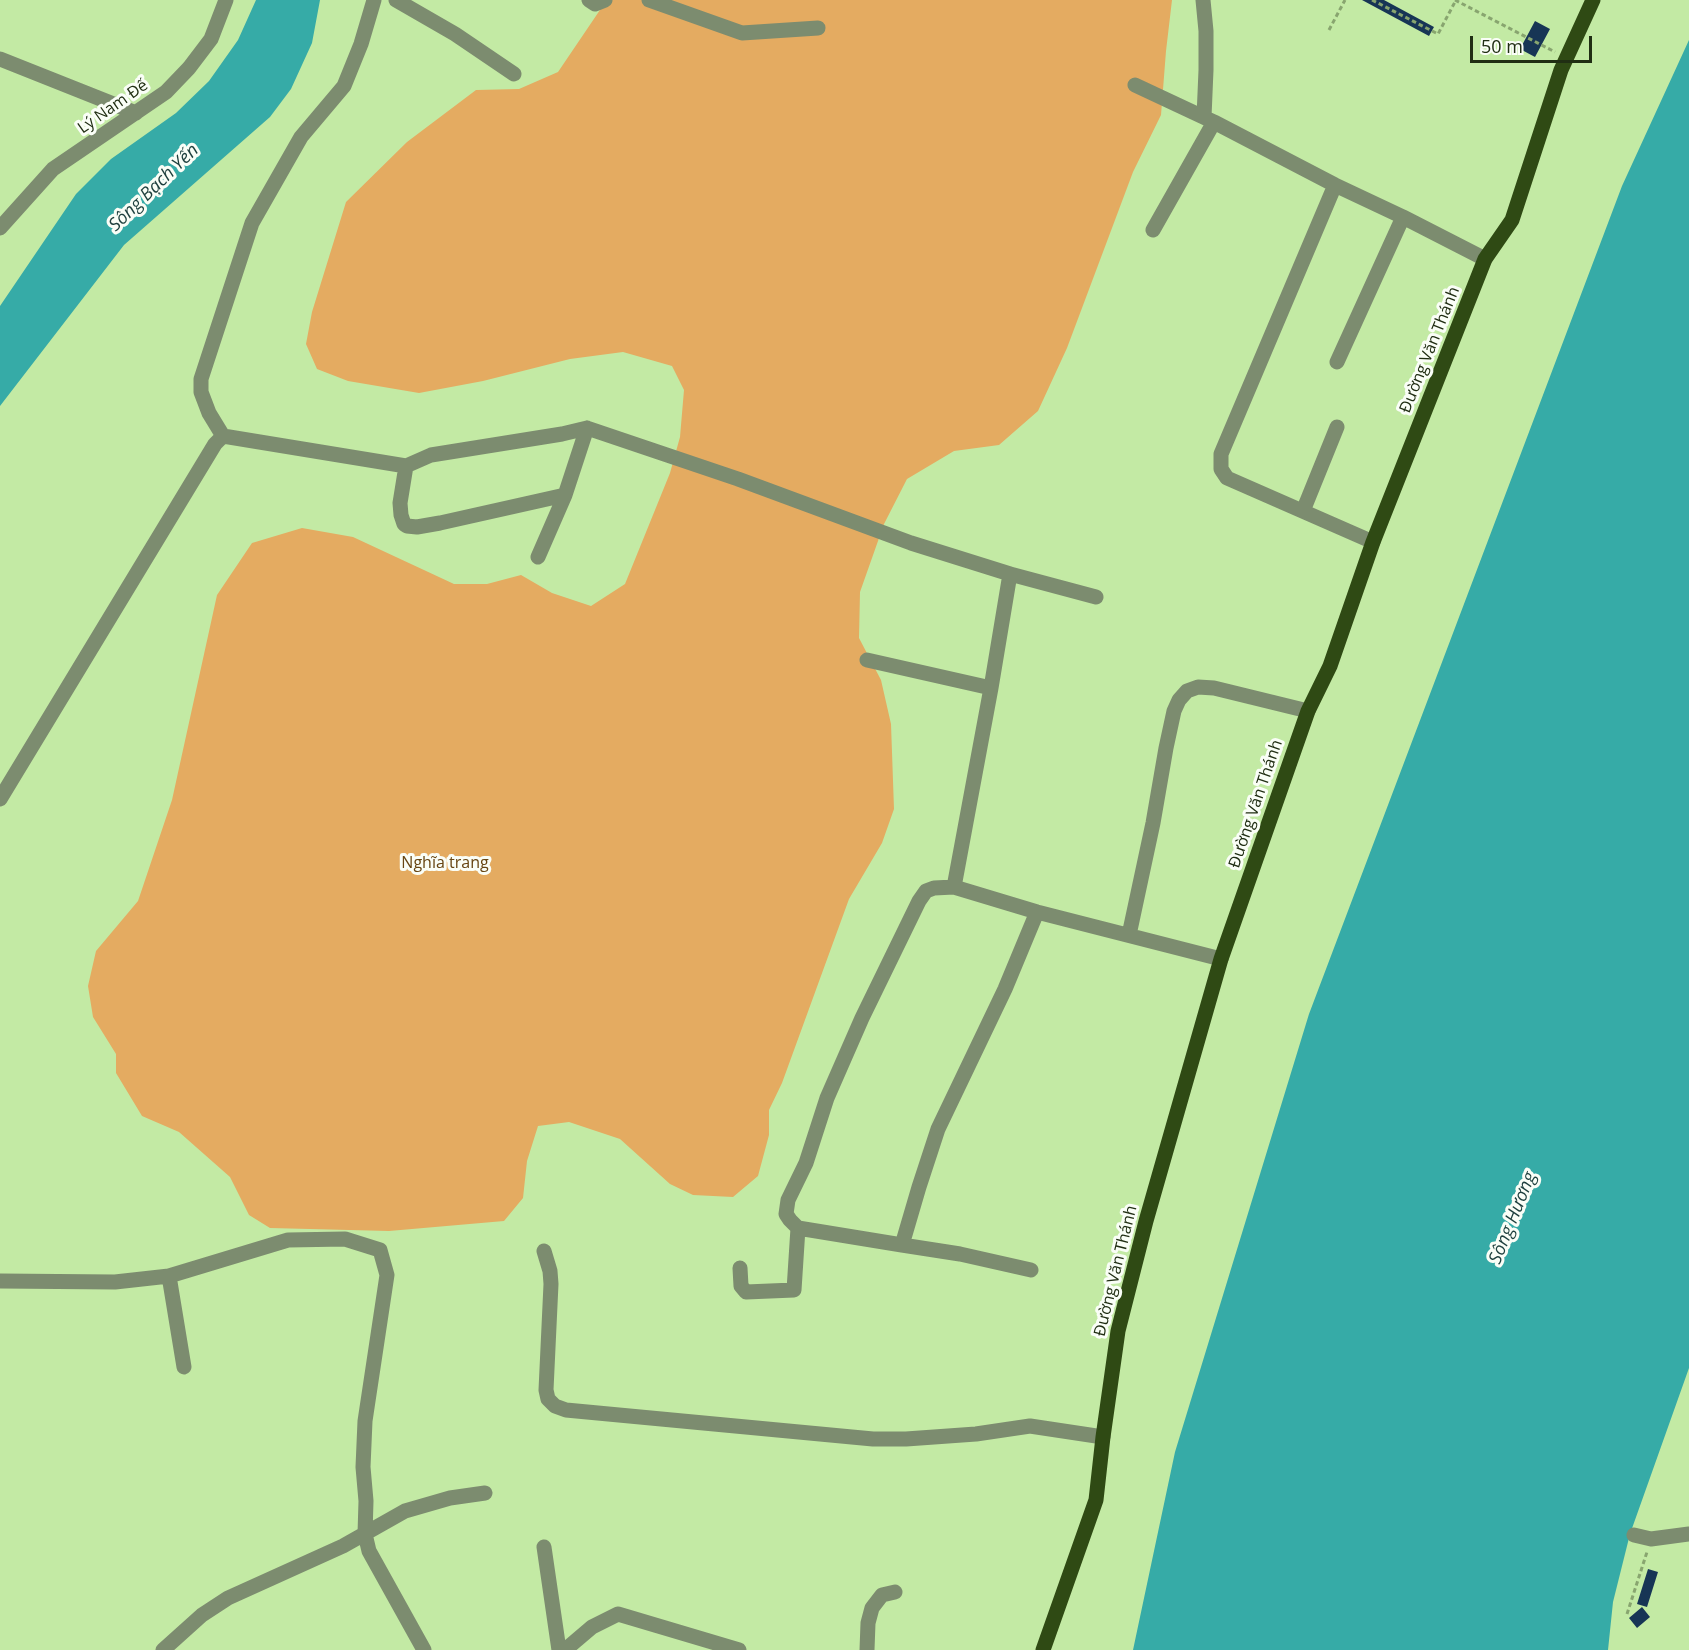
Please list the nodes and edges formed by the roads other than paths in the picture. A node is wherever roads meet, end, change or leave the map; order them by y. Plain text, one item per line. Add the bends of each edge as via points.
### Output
1 (226, 0) edge
2 (374, 0) edge
3 (396, 0) edge
4 (588, 0) edge
5 (605, 0) edge
6 (649, 0) edge
7 (1203, 0) edge
8 (1593, 0) edge
9 (818, 28) dead end
10 (0, 59) edge
11 (514, 74) dead end
12 (1135, 86) dead end
13 (136, 113) junction
14 (1209, 120) junction
15 (1335, 185) junction
16 (1403, 218) junction
17 (0, 228) edge
18 (1153, 230) dead end
19 (1485, 259) junction
20 (1337, 362) dead end
21 (1337, 427) dead end
22 (588, 428) junction
23 (223, 436) junction
24 (406, 466) junction
25 (565, 495) junction
26 (1303, 511) junction
27 (1373, 542) junction
28 (538, 557) dead end
29 (1010, 574) junction
30 (1096, 597) dead end
31 (867, 660) dead end
32 (991, 688) junction
33 (1308, 711) junction
34 (0, 799) edge
35 (954, 887) junction
36 (1037, 912) junction
37 (1129, 935) junction
38 (1221, 959) junction
39 (798, 1228) junction
40 (902, 1245) junction
41 (544, 1251) dead end
42 (740, 1268) dead end
43 (1031, 1269) dead end
44 (169, 1276) junction
45 (0, 1281) edge
46 (184, 1367) dead end
47 (1103, 1437) junction
48 (485, 1493) dead end
49 (365, 1534) junction
50 (1689, 1534) edge
51 (1634, 1535) dead end
52 (544, 1546) dead end
53 (895, 1592) dead end
54 (163, 1650) edge
55 (424, 1650) edge
56 (559, 1650) edge
57 (565, 1650) edge
58 (739, 1650) edge
59 (867, 1650) edge
60 (1043, 1650) edge

1 - 13 street, Lý Nam Đế via 211,39 189,68 166,92
2 - 23 street via 344,86 301,137 252,223 201,380 201,392
3 - 11 street
4 - 5 street via 596,4
6 - 9 street via 742,33
7 - 14 street
8 - 19 main road, Đường Văn Thánh via 1566,58 1512,220
10 - 13 street
12 - 14 street
13 - 17 street, Lý Nam Đế via 53,169
14 - 15 street
14 - 18 street
15 - 16 street
15 - 26 street via 1221,454 1221,469 1227,478
16 - 19 street
16 - 20 street
19 - 27 main road, Đường Văn Thánh
21 - 26 street
22 - 24 street via 431,455
22 - 25 street
22 - 29 street via 911,543
23 - 24 street
23 - 34 street
24 - 25 street via 400,509 407,526 440,523
25 - 28 street
26 - 27 street
27 - 33 main road, Đường Văn Thánh via 1330,666
29 - 30 street
29 - 32 street
31 - 32 street
32 - 35 street
33 - 37 street via 1214,688 1198,687 1179,700
33 - 38 main road, Đường Văn Thánh
35 - 36 street
35 - 39 street via 926,891 862,1018 826,1098 806,1163 788,1200 786,1214
36 - 37 street
36 - 40 street via 938,1129
37 - 38 street
38 - 47 main road, Đường Văn Thánh via 1118,1331
39 - 40 street
39 - 42 street via 794,1290 746,1292 741,1286
40 - 43 street
41 - 47 street via 551,1284 546,1390 555,1406 567,1410 873,1438 976,1434 1030,1426
44 - 45 street via 115,1282
44 - 46 street
44 - 49 street via 288,1240 345,1239 380,1250 387,1275 365,1421
47 - 60 main road, Đường Văn Thánh via 1096,1500
48 - 49 street via 405,1510
49 - 54 street via 228,1598
49 - 55 street via 369,1551
50 - 51 street via 1651,1539
52 - 56 street
53 - 59 street via 882,1595 872,1608
57 - 58 street via 592,1627 618,1614

